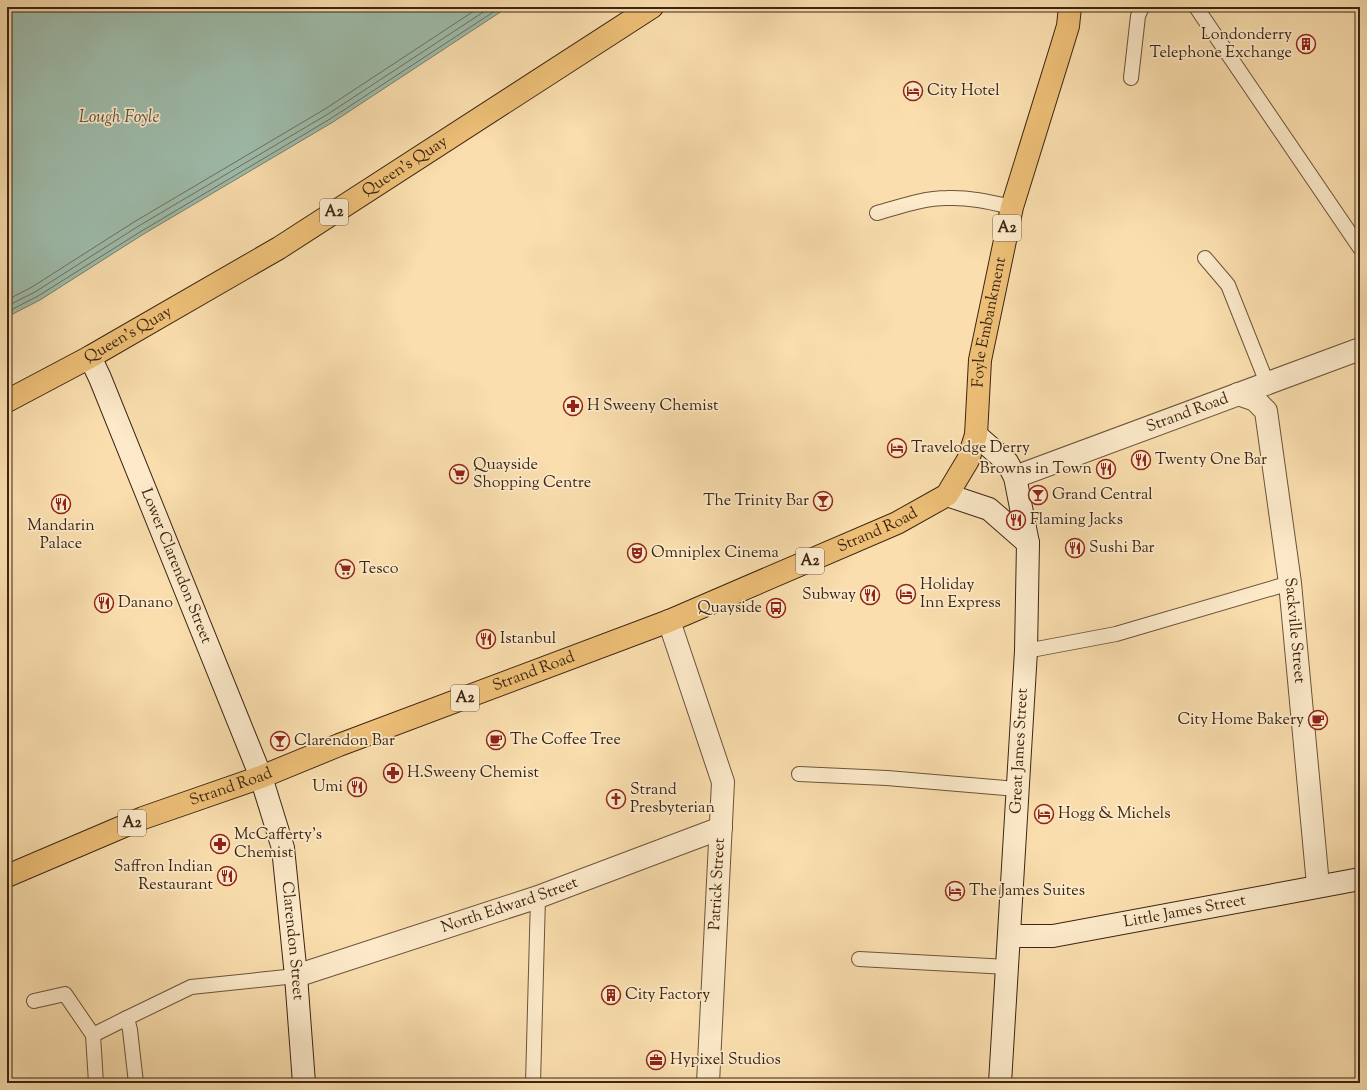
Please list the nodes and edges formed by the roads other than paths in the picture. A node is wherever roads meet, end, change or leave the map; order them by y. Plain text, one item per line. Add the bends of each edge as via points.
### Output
1 (652, 7) edge
2 (1083, 7) edge
3 (1142, 7) edge
4 (1196, 7) edge
5 (1069, 17) edge
6 (1131, 78) dead end
7 (1012, 207) junction
8 (876, 213) dead end
9 (1360, 248) edge
10 (1204, 258) dead end
11 (1360, 349) edge
12 (90, 356) junction
13 (1267, 383) junction
14 (1238, 394) junction
15 (7, 401) edge
16 (976, 435) junction
17 (1015, 477) junction
18 (947, 495) junction
19 (1028, 544) junction
20 (1290, 584) junction
21 (669, 621) junction
22 (1026, 651) junction
23 (799, 774) dead end
24 (260, 777) junction
25 (1017, 789) junction
26 (721, 828) junction
27 (7, 876) edge
28 (1360, 879) edge
29 (1318, 885) junction
30 (538, 897) junction
31 (1009, 936) junction
32 (859, 959) dead end
33 (1008, 967) junction
34 (296, 976) junction
35 (34, 1001) dead end
36 (127, 1018) junction
37 (93, 1035) junction
38 (96, 1083) edge
39 (136, 1083) edge
40 (304, 1083) edge
41 (533, 1083) edge
42 (708, 1083) edge
43 (1000, 1083) edge

1 - 12 main road, Queen's Quay / A2 via 279,248
2 - 5 main road, Foyle Embankment / A2
3 - 6 lane via 1138,16
4 - 9 lane
5 - 7 main road, Foyle Embankment / A2
7 - 8 lane via 983,200 946,198
7 - 16 main road, Foyle Embankment / A2 via 980,360
10 - 13 lane via 1228,285
11 - 13 main road, Strand Road
12 - 15 main road, Queen's Quay / A2
12 - 24 main road, Lower Clarendon Street
13 - 14 main road, Strand Road
14 - 17 main road, Strand Road
14 - 20 main road, Sackville Street via 1255,400 1266,411
16 - 17 main road, Great James Street via 1007,462
16 - 18 main road, Strand Road / A2 via 968,460
17 - 19 main road, Great James Street
18 - 19 main road via 989,509
18 - 21 main road, Strand Road / A2 via 897,523
19 - 22 main road, Great James Street
20 - 22 lane via 1116,634
20 - 29 main road, Sackville Street
21 - 24 main road, Strand Road / A2
21 - 26 main road, Patrick Street via 723,782
22 - 25 main road, Great James Street
23 - 25 lane via 887,778
24 - 27 main road, Strand Road / A2 via 143,818
24 - 34 main road, Clarendon Street via 283,848
25 - 31 main road, Great James Street
26 - 30 main road, North Edward Street
26 - 42 main road, Patrick Street
28 - 29 main road, Little James Street
29 - 31 main road, Little James Street via 1053,936
30 - 34 main road, North Edward Street
30 - 41 lane
31 - 33 main road, Great James Street
32 - 33 lane
33 - 43 main road, Great James Street
34 - 36 lane via 191,987
34 - 40 main road, Clarendon Street
35 - 37 lane via 65,994
36 - 37 lane
36 - 39 lane
37 - 38 lane

